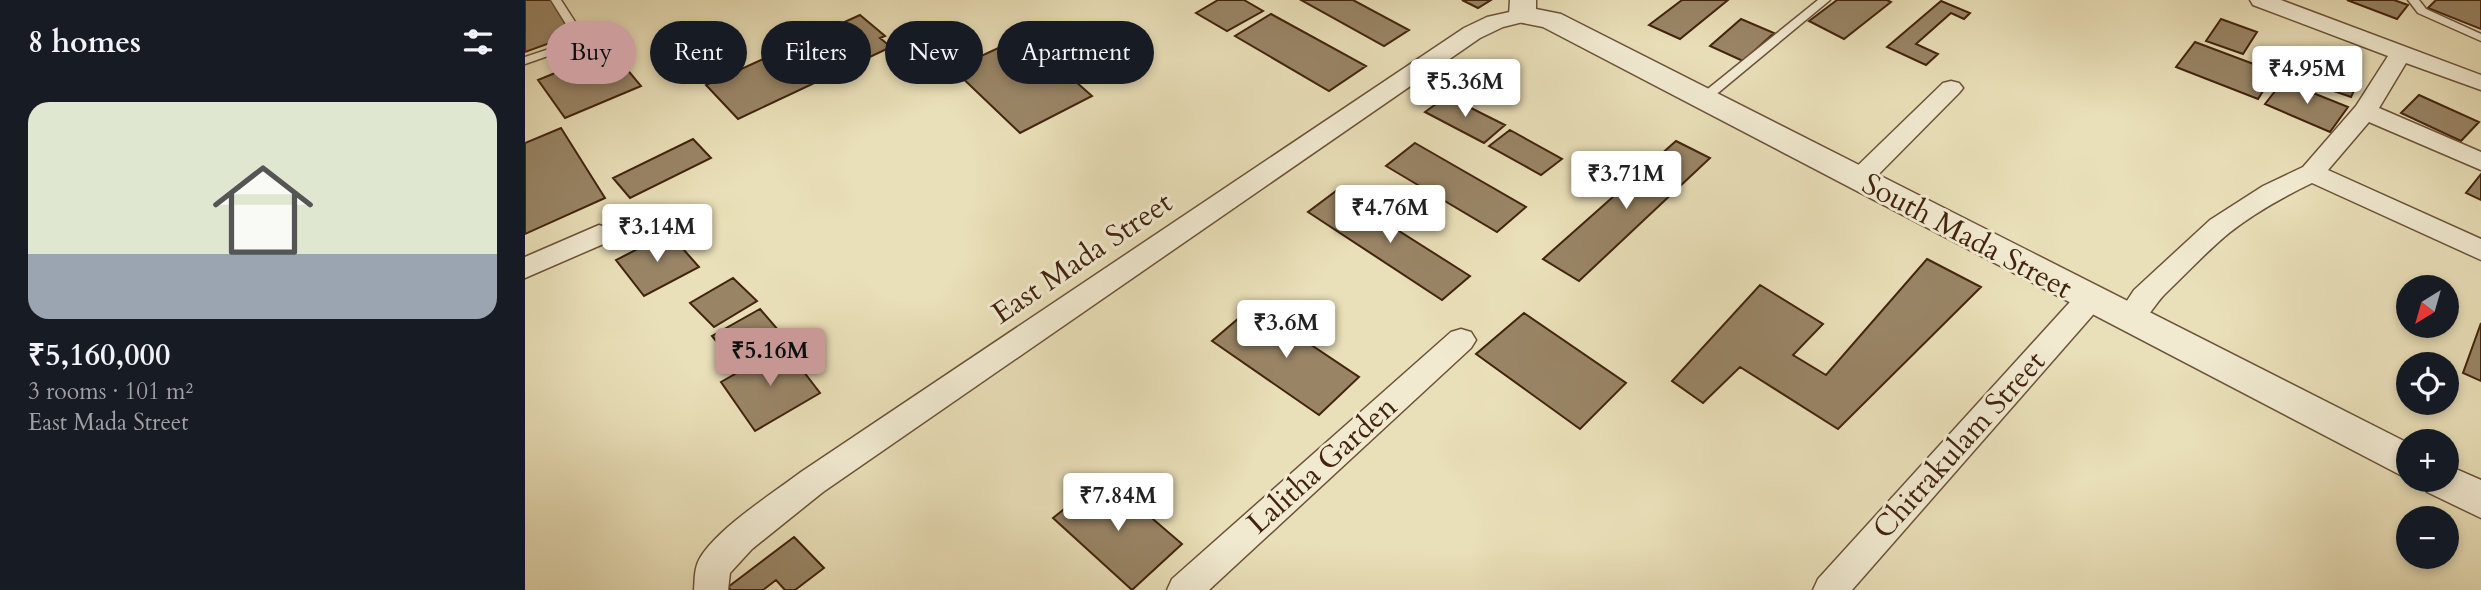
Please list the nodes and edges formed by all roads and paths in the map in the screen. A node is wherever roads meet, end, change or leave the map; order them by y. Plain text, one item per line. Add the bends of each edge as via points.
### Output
1 (556, 0) edge
2 (1825, 0) edge
3 (2261, 0) edge
4 (2413, 0) edge
5 (1523, 8) edge
6 (2481, 37) edge
7 (2401, 53) junction
8 (525, 61) edge
9 (2481, 83) edge
10 (1951, 88) dead end
11 (1703, 99) junction
12 (2365, 111) junction
13 (2481, 162) edge
14 (2312, 173) junction
15 (1859, 179) junction
16 (599, 235) dead end
17 (2481, 250) edge
18 (525, 268) edge
19 (2089, 300) junction
20 (2129, 319) junction
21 (1461, 340) dead end
22 (2396, 456) edge
23 (2459, 489) edge
24 (2481, 500) edge
25 (711, 590) edge
26 (1184, 590) edge
27 (1830, 590) edge

1 - 8 lane via 582,42
2 - 11 lane
3 - 7 street
4 - 6 lane via 2422,11
5 - 11 street, South Mada Street
5 - 25 street, East Mada Street via 1472,33 812,482 740,538 713,567
7 - 9 street
7 - 12 street
10 - 15 street
11 - 15 street, South Mada Street
12 - 13 street
12 - 14 street
14 - 17 street
14 - 20 street via 2272,192 2219,227 2144,297
15 - 19 street, South Mada Street
16 - 18 street
19 - 20 street, South Mada Street
19 - 27 street, Chitrakulam Street
20 - 22 street, South Mada Street
21 - 26 street, Lalitha Garden
23 - 24 street

